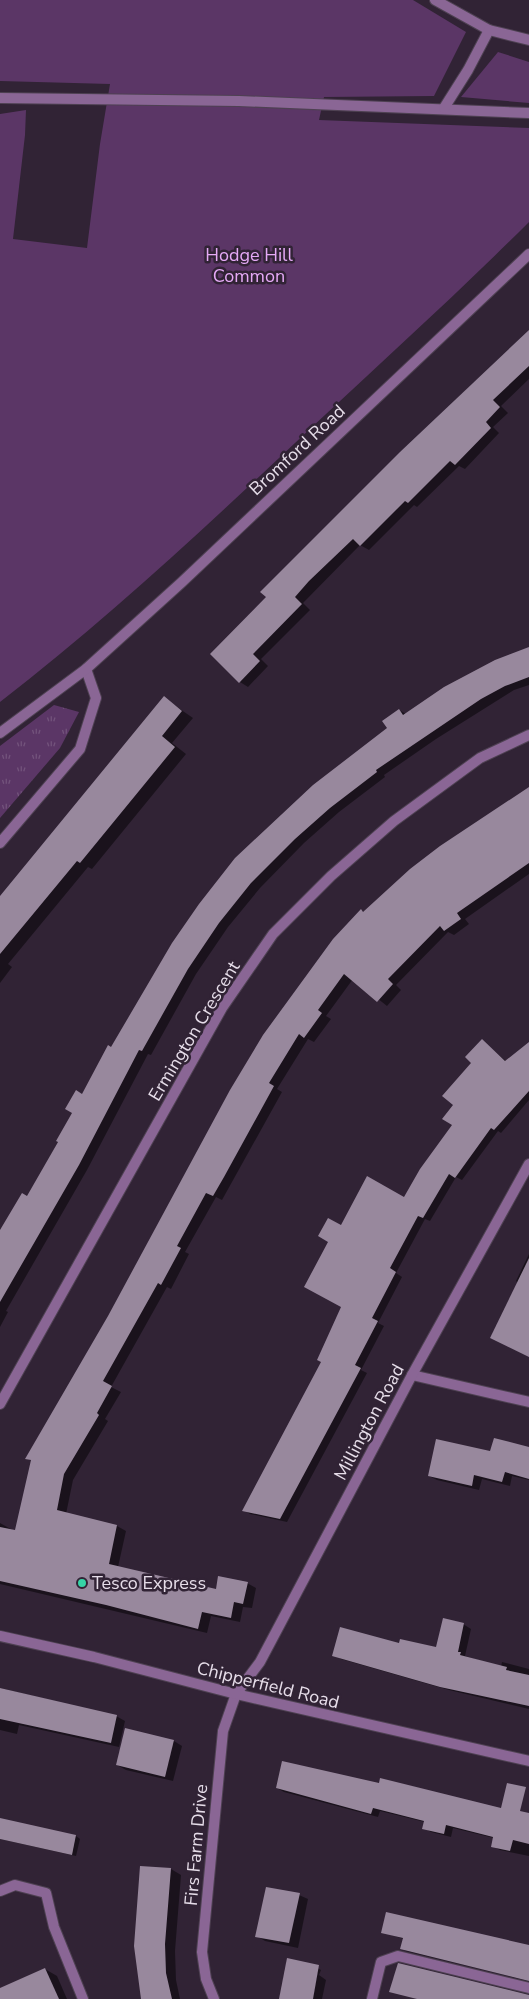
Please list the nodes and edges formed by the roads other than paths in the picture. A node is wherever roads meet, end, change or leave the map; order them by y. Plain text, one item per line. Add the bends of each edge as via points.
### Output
1 (435, 0) edge
2 (488, 30) junction
3 (529, 40) edge
4 (0, 98) edge
5 (444, 108) junction
6 (529, 113) edge
7 (529, 254) edge
8 (86, 668) junction
9 (0, 733) edge
10 (529, 735) edge
11 (0, 844) edge
12 (529, 1164) edge
13 (412, 1375) junction
14 (529, 1402) edge
15 (0, 1404) edge
16 (0, 1636) edge
17 (236, 1694) junction
18 (529, 1762) edge
19 (0, 1891) edge
20 (529, 1988) edge
21 (83, 1999) edge
22 (214, 1999) edge
23 (372, 1999) edge

1 - 2 street
2 - 3 street
2 - 5 street
4 - 5 street
5 - 6 street
7 - 8 street, Bromford Road via 182,582
8 - 9 street, Bromford Road
8 - 11 street via 96,698 80,749
10 - 15 street, Ermington Crescent via 480,758 394,821 331,876 273,934 222,1008
12 - 13 street, Millington Road
13 - 14 street
13 - 17 street, Millington Road via 260,1662
16 - 17 street, Chipperfield Road
17 - 18 street, Chipperfield Road
17 - 22 street, Firs Farm Drive via 223,1731 202,1952 206,1979
19 - 21 street via 15,1885 46,1894 54,1928
20 - 23 street via 398,1956 381,1962

